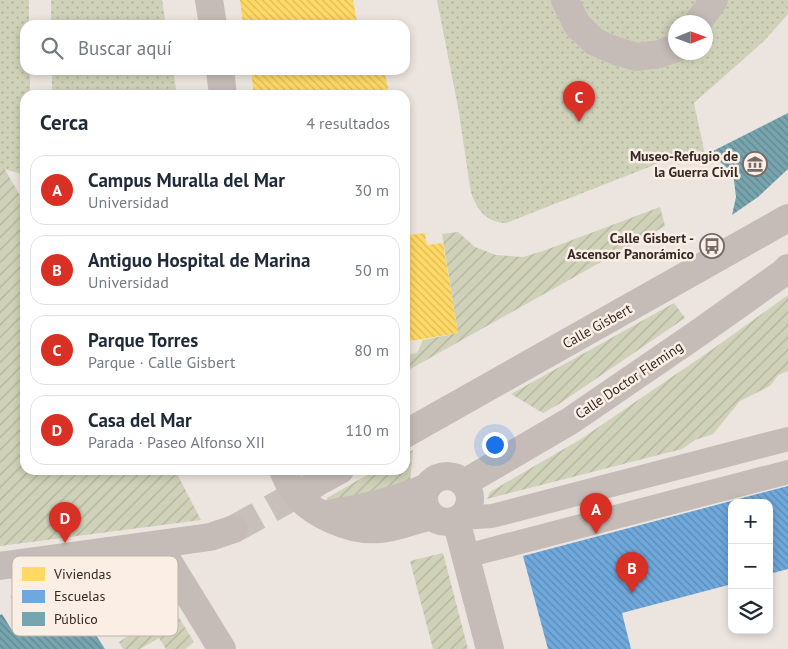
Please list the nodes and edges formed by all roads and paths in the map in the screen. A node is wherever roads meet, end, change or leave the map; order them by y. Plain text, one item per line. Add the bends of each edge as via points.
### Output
1 (209, 0) edge
2 (565, 0) edge
3 (714, 0) edge
4 (703, 15) edge
5 (212, 20) edge
6 (668, 51) edge
7 (221, 75) edge
8 (223, 90) edge
9 (788, 218) edge
10 (788, 268) edge
11 (410, 431) edge
12 (788, 439) edge
13 (788, 472) edge
14 (286, 475) edge
15 (464, 483) junction
16 (427, 487) junction
17 (321, 514) junction
18 (449, 518) junction
19 (234, 529) tunnel mouth
20 (158, 545) junction
21 (75, 556) edge
22 (165, 556) edge
23 (466, 556) junction
24 (178, 578) edge
25 (222, 649) edge
26 (490, 649) edge

1 - 5 street
2 - 6 street via 577,24 595,42 637,57
3 - 4 street
7 - 8 street
9 - 11 street, Calle Gisbert
10 - 15 street, Calle Doctor Fleming via 570,421
12 - 18 street via 492,516
13 - 23 street
14 - 17 street via 294,491
15 - 16 street via 448,476 440,477
15 - 18 street via 470,496 466,513
16 - 17 street via 378,505
16 - 18 street via 424,493 427,511
17 - 18 street via 342,524 377,530
18 - 23 street
19 - 20 street via 210,538
20 - 21 street
20 - 22 street
23 - 26 street
24 - 25 street

